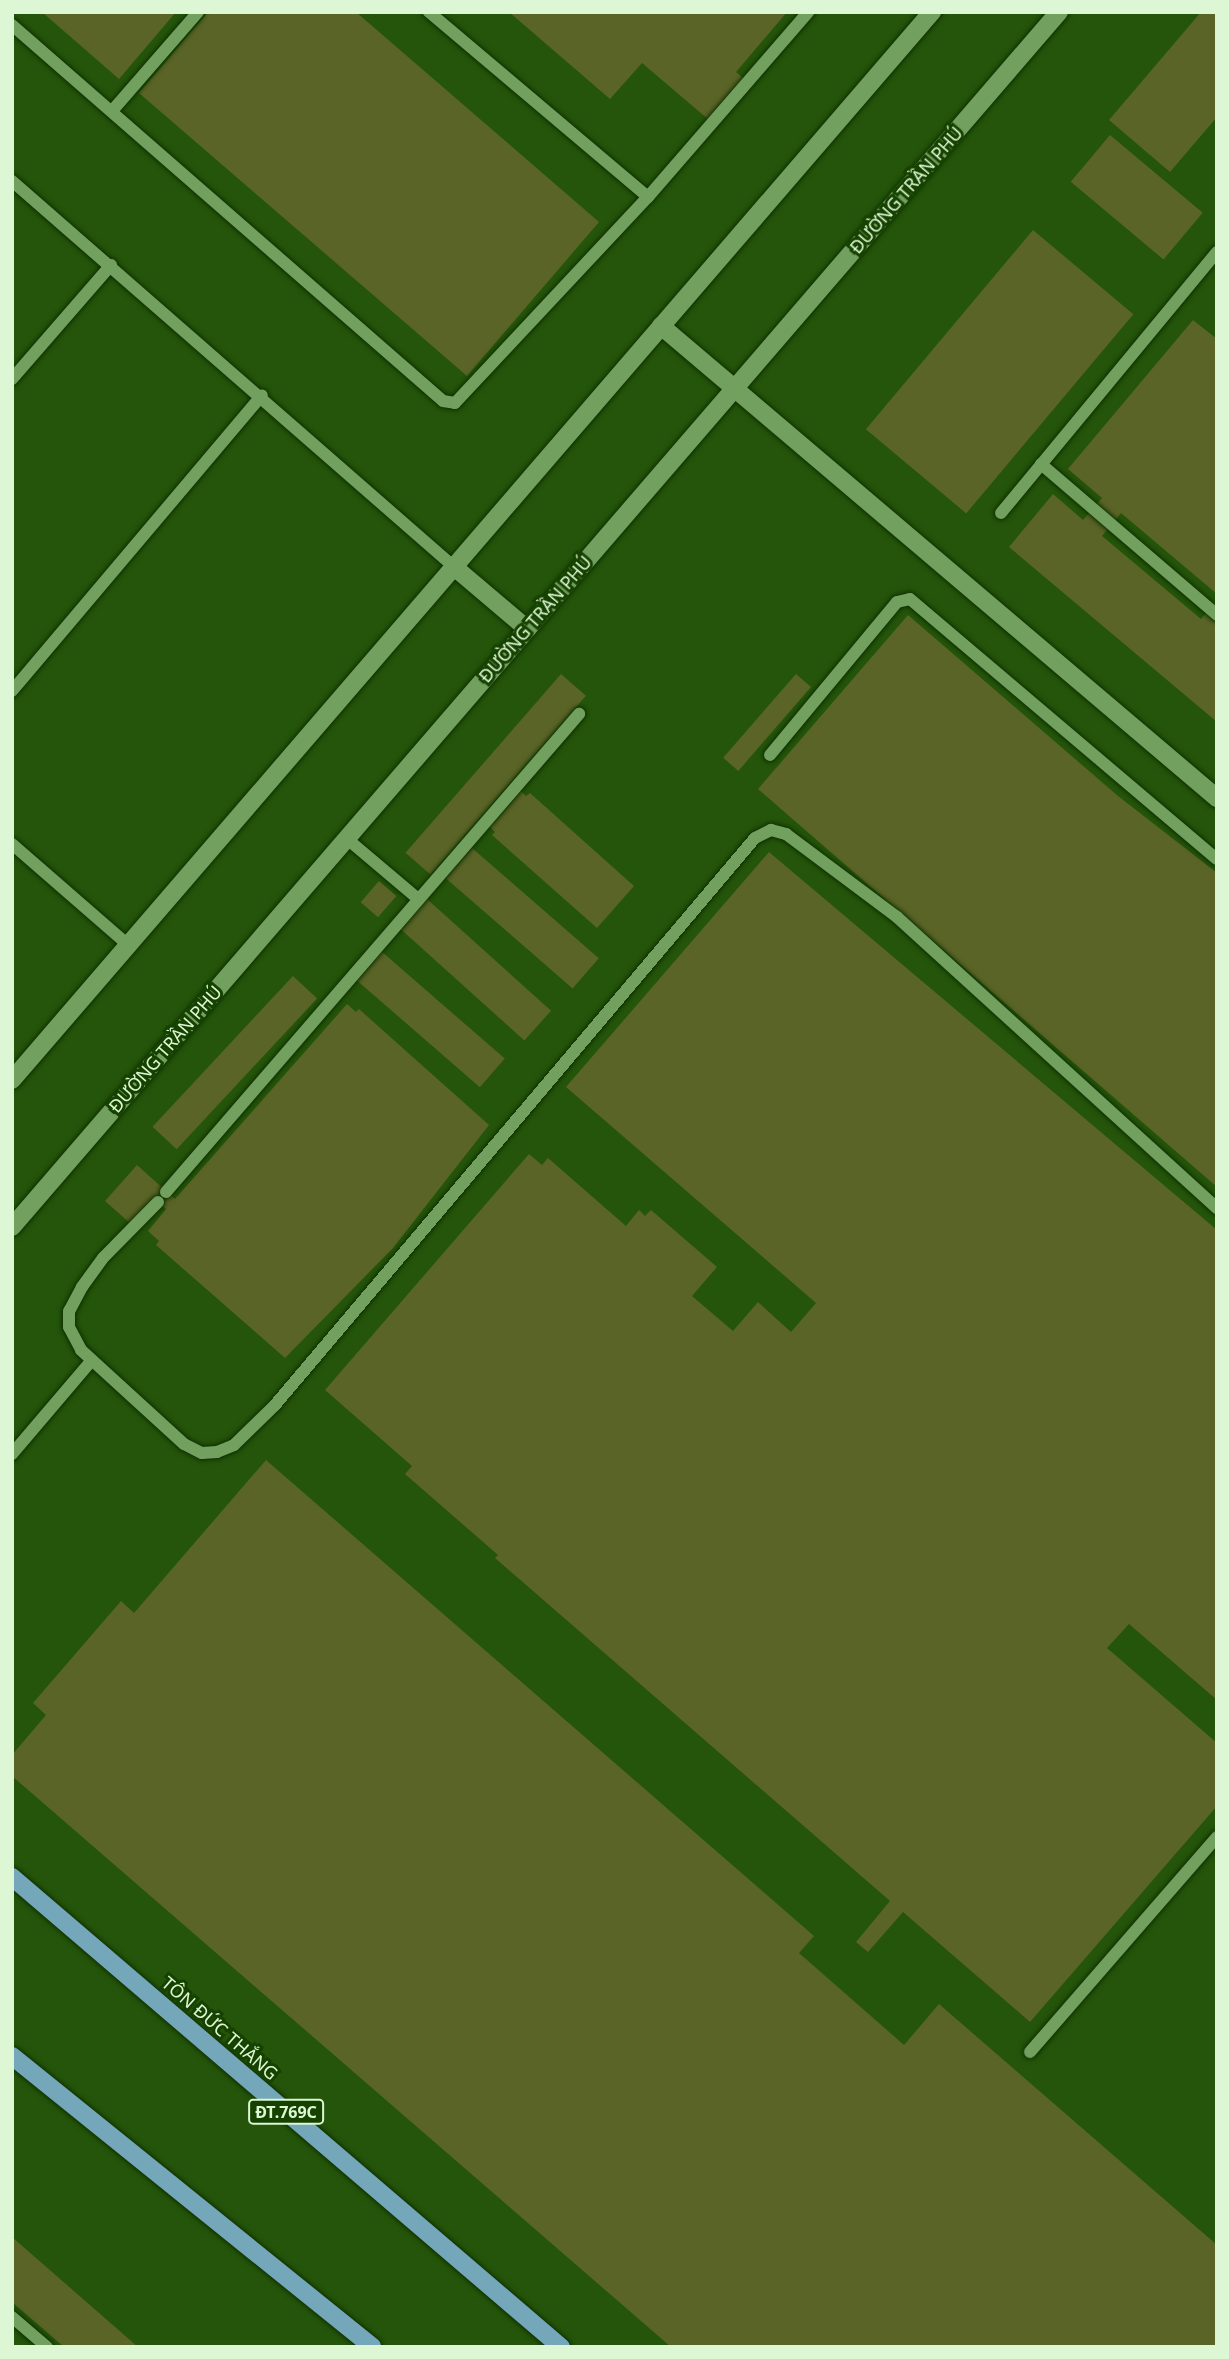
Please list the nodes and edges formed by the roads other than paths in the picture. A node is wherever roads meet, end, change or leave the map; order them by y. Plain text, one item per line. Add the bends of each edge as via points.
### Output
1 (198, 12) edge
2 (429, 12) edge
3 (808, 12) edge
4 (932, 12) edge
5 (1059, 12) edge
6 (12, 25) edge
7 (112, 111) junction
8 (12, 181) edge
9 (648, 197) junction
10 (1217, 251) edge
11 (111, 265) junction
12 (661, 326) junction
13 (12, 379) edge
14 (734, 388) junction
15 (262, 394) junction
16 (1041, 464) junction
17 (1001, 513) dead end
18 (453, 566) junction
19 (1217, 615) edge
20 (526, 628) junction
21 (12, 691) edge
22 (579, 714) dead end
23 (770, 755) dead end
24 (1217, 798) edge
25 (346, 838) junction
26 (12, 844) edge
27 (1217, 859) edge
28 (417, 898) junction
29 (128, 945) junction
30 (12, 1080) edge
31 (1217, 1208) edge
32 (12, 1227) edge
33 (92, 1360) junction
34 (12, 1454) edge
35 (1217, 1837) edge
36 (12, 1877) edge
37 (1030, 2052) dead end
38 (12, 2056) edge
39 (12, 2317) edge
40 (47, 2347) edge
41 (372, 2347) edge
42 (561, 2347) edge

1 - 7 lane
2 - 9 lane
3 - 9 lane
4 - 12 main road
5 - 14 main road, ĐƯỜNG TRẦN PHÚ
6 - 7 lane
7 - 9 lane via 443,401 455,403
8 - 11 lane
10 - 16 lane
11 - 13 lane
11 - 15 lane
12 - 14 main road
12 - 18 main road
14 - 20 main road, ĐƯỜNG TRẦN PHÚ
14 - 24 main road
15 - 18 lane
15 - 21 lane
16 - 17 lane
16 - 19 lane
18 - 20 main road
18 - 29 main road
20 - 25 main road, ĐƯỜNG TRẦN PHÚ
22 - 28 lane
23 - 27 lane via 897,602 910,599
25 - 28 lane
25 - 32 main road, ĐƯỜNG TRẦN PHÚ
26 - 29 lane
28 - 33 lane via 162,1197 103,1258 69,1311 69,1326
29 - 30 main road
31 - 33 lane via 897,917 786,834 771,830 755,838 275,1405 234,1445 202,1453 184,1444
33 - 34 lane
35 - 37 lane
36 - 42 main road, TÔN ĐỨC THẮNG / ĐT.769C
38 - 41 main road
39 - 40 lane

